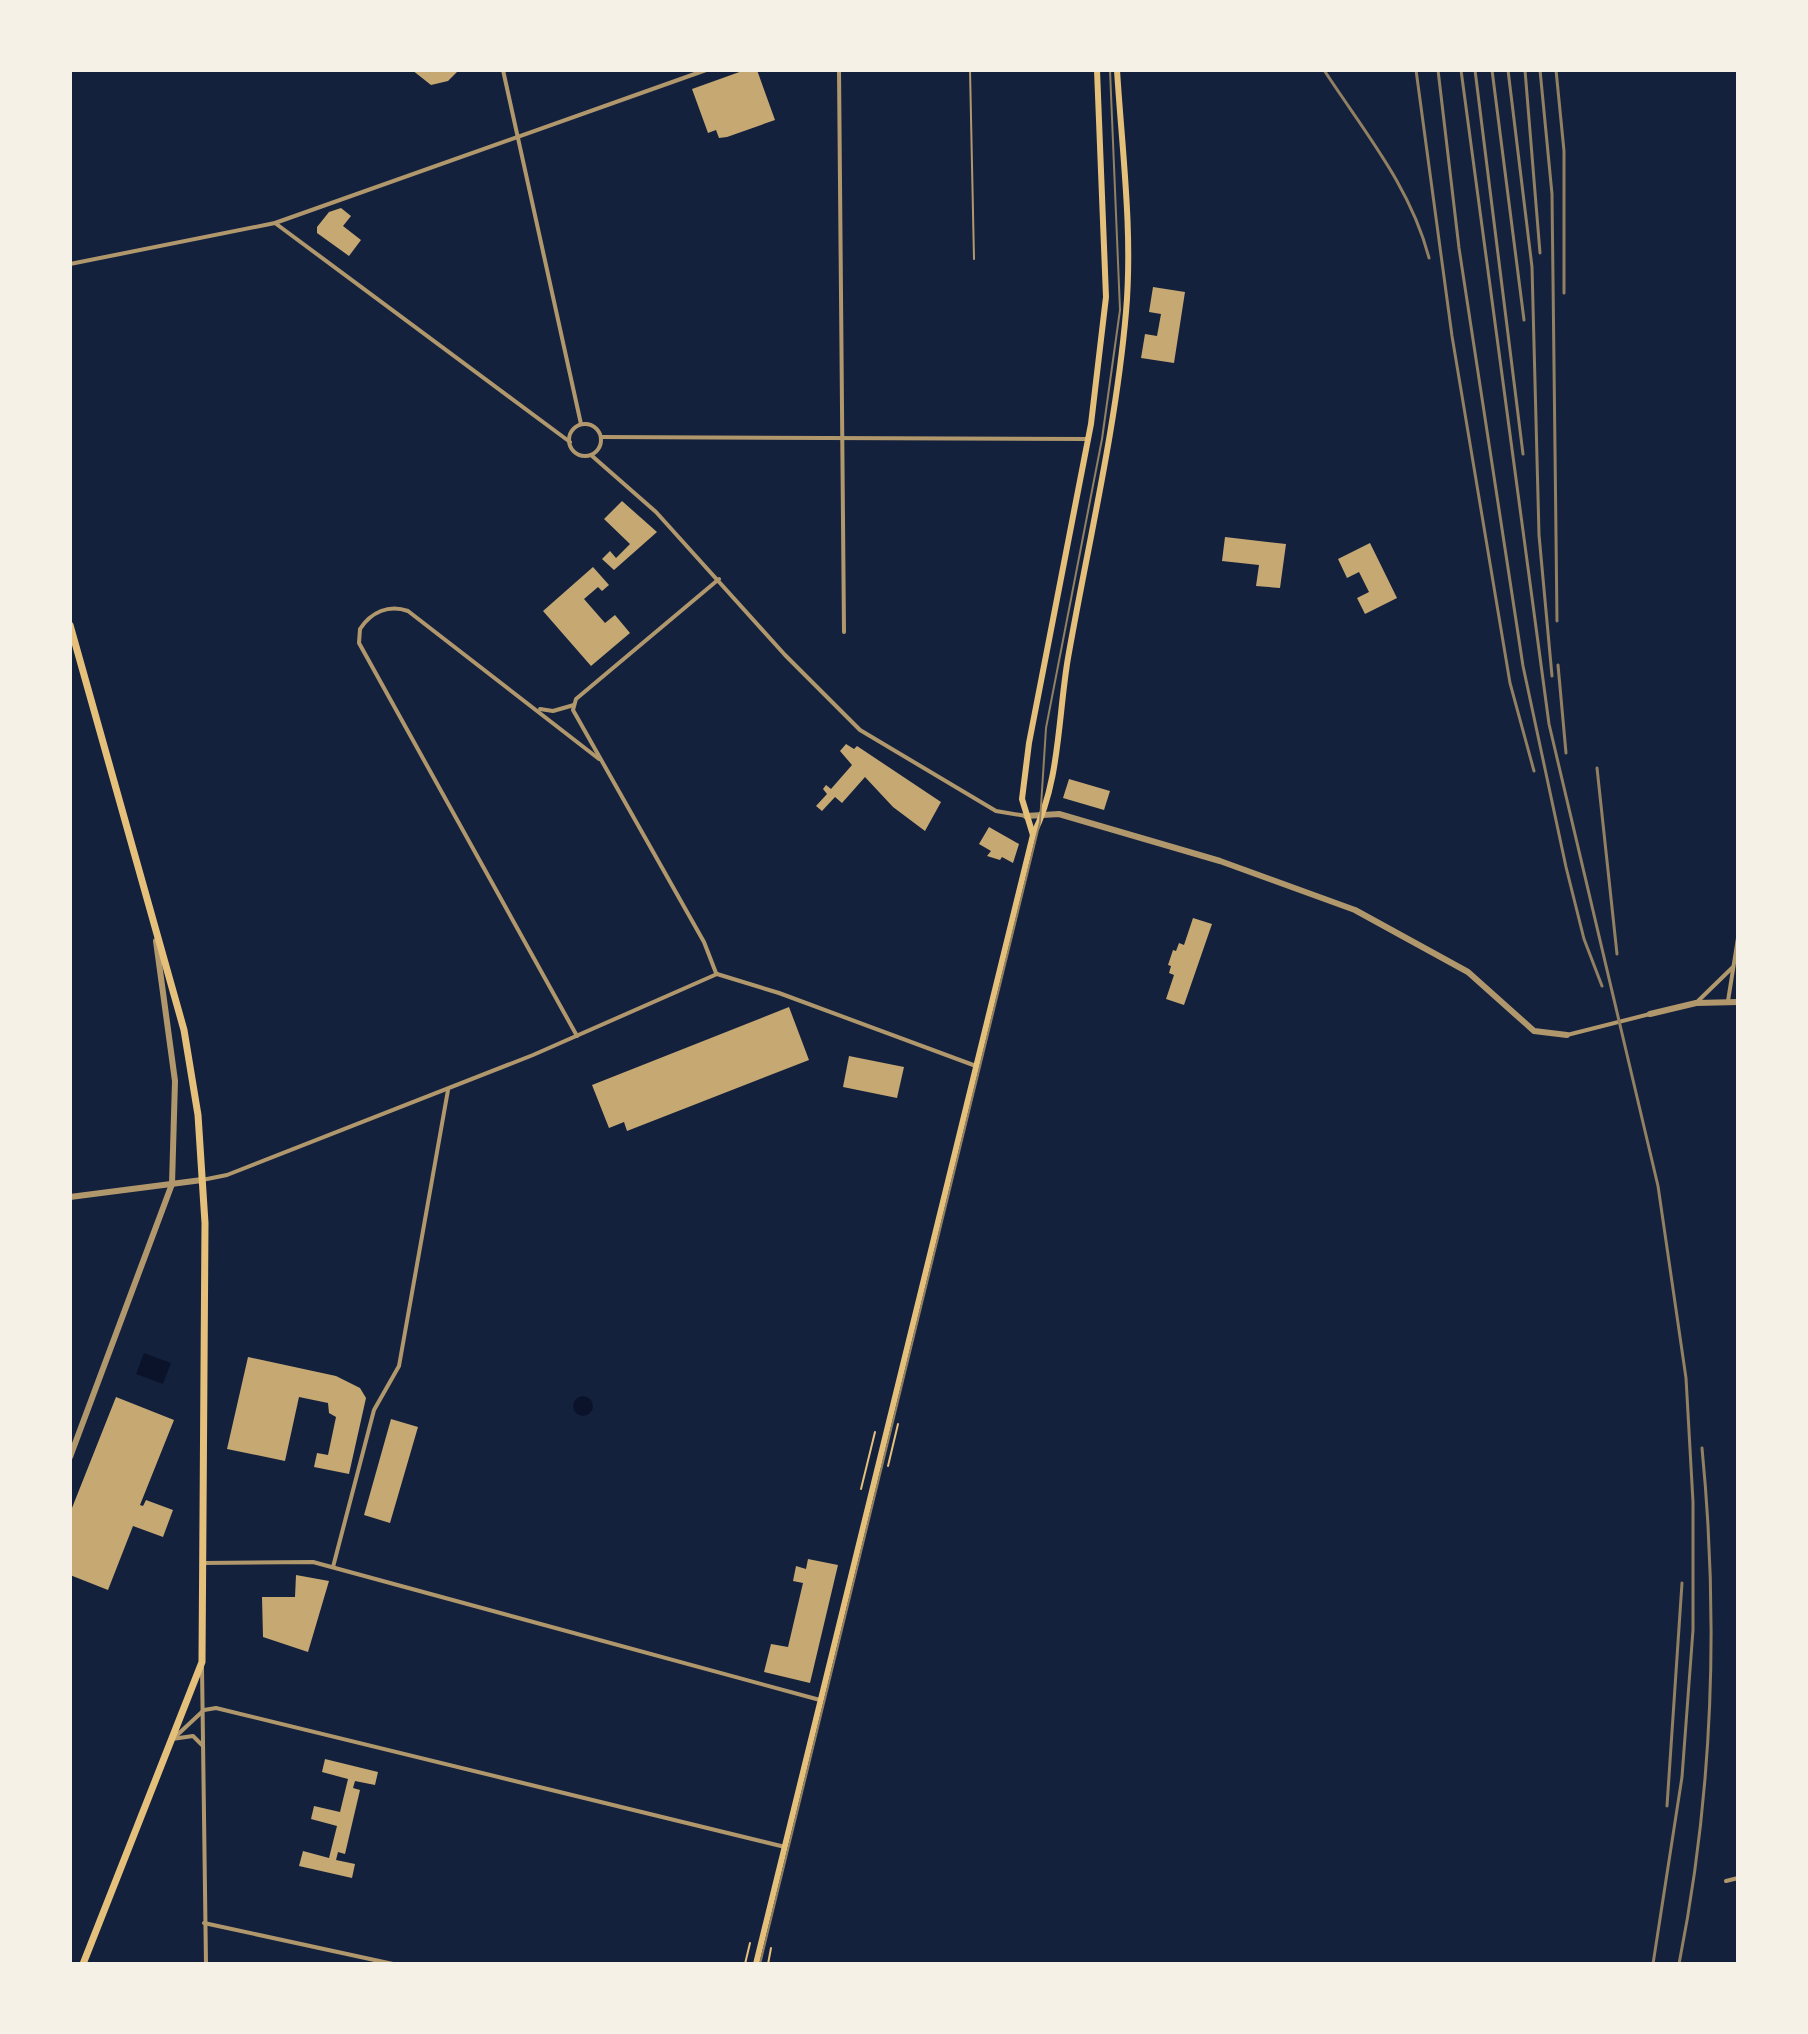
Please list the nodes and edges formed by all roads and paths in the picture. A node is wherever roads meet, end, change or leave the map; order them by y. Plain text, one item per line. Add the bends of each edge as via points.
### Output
1 (503, 70) edge
2 (706, 70) edge
3 (839, 70) edge
4 (970, 70) edge
5 (1097, 70) edge
6 (1117, 70) edge
7 (518, 137) junction
8 (275, 223) junction
9 (974, 259) dead end
10 (70, 264) edge
11 (581, 424) junction
12 (841, 436) junction
13 (601, 437) junction
14 (1088, 439) junction
15 (570, 442) junction
16 (591, 455) junction
17 (719, 579) junction
18 (70, 625) edge
19 (844, 632) dead end
20 (574, 705) junction
21 (538, 709) junction
22 (599, 759) junction
23 (1048, 813) junction
24 (1026, 816) junction
25 (1033, 835) junction
26 (148, 898) junction
27 (1738, 938) edge
28 (1735, 965) junction
29 (1738, 971) edge
30 (717, 974) junction
31 (1728, 1001) junction
32 (1738, 1002) edge
33 (1696, 1003) junction
34 (1650, 1014) joint
35 (1567, 1035) joint
36 (577, 1036) junction
37 (976, 1066) junction
38 (448, 1090) junction
39 (202, 1180) junction
40 (172, 1184) junction
41 (70, 1197) edge
42 (899, 1419) dead end
43 (875, 1432) dead end
44 (70, 1457) edge
45 (888, 1466) dead end
46 (861, 1489) dead end
47 (202, 1563) junction
48 (333, 1567) junction
49 (202, 1662) junction
50 (822, 1701) junction
51 (204, 1710) junction
52 (172, 1739) junction
53 (202, 1747) junction
54 (786, 1847) junction
55 (1738, 1878) edge
56 (1726, 1881) dead end
57 (203, 1923) junction
58 (750, 1943) dead end
59 (771, 1948) dead end
60 (83, 1964) edge
61 (206, 1964) edge
62 (393, 1964) edge
63 (745, 1964) edge
64 (756, 1964) edge
65 (768, 1964) edge

1 - 7 street
2 - 7 street
3 - 12 street
4 - 9 lane
5 - 14 main road via 1106,297
6 - 23 main road via 1126,313
7 - 8 street
7 - 11 street
8 - 10 street
8 - 15 street
11 - 13 street via 596,428
11 - 15 street
12 - 13 street
12 - 14 street
12 - 19 street
13 - 16 street
14 - 24 main road via 1036,693 1022,792
15 - 16 street via 577,454
16 - 17 street
17 - 20 street
17 - 24 street via 860,730 996,811
18 - 26 main road
20 - 21 street
20 - 22 street
21 - 22 street
21 - 36 street via 408,611 382,610 360,629 359,643
22 - 30 street
23 - 24 street
23 - 25 main road
23 - 35 street via 1220,861 1365,914 1468,972 1534,1031
24 - 25 main road
25 - 37 main road
26 - 39 main road via 194,1078
26 - 40 street via 172,1044
27 - 28 street
28 - 29 street
28 - 31 street
28 - 33 street
30 - 36 street
30 - 37 street
31 - 32 street
31 - 33 street
33 - 34 street
34 - 35 street
36 - 38 street
37 - 50 main road
38 - 39 street via 231,1174
38 - 48 street via 399,1366 374,1410
39 - 40 street
39 - 47 main road
40 - 41 street
40 - 44 street
42 - 45 path
43 - 46 path
47 - 48 street via 313,1562
47 - 49 main road
48 - 50 street
49 - 51 street
49 - 52 main road
50 - 54 main road
51 - 52 street
51 - 53 street
51 - 54 street via 216,1708
52 - 53 street via 193,1736
52 - 60 main road
53 - 57 street
54 - 64 main road
55 - 56 street
57 - 61 street
57 - 62 street
58 - 63 path
59 - 65 path

